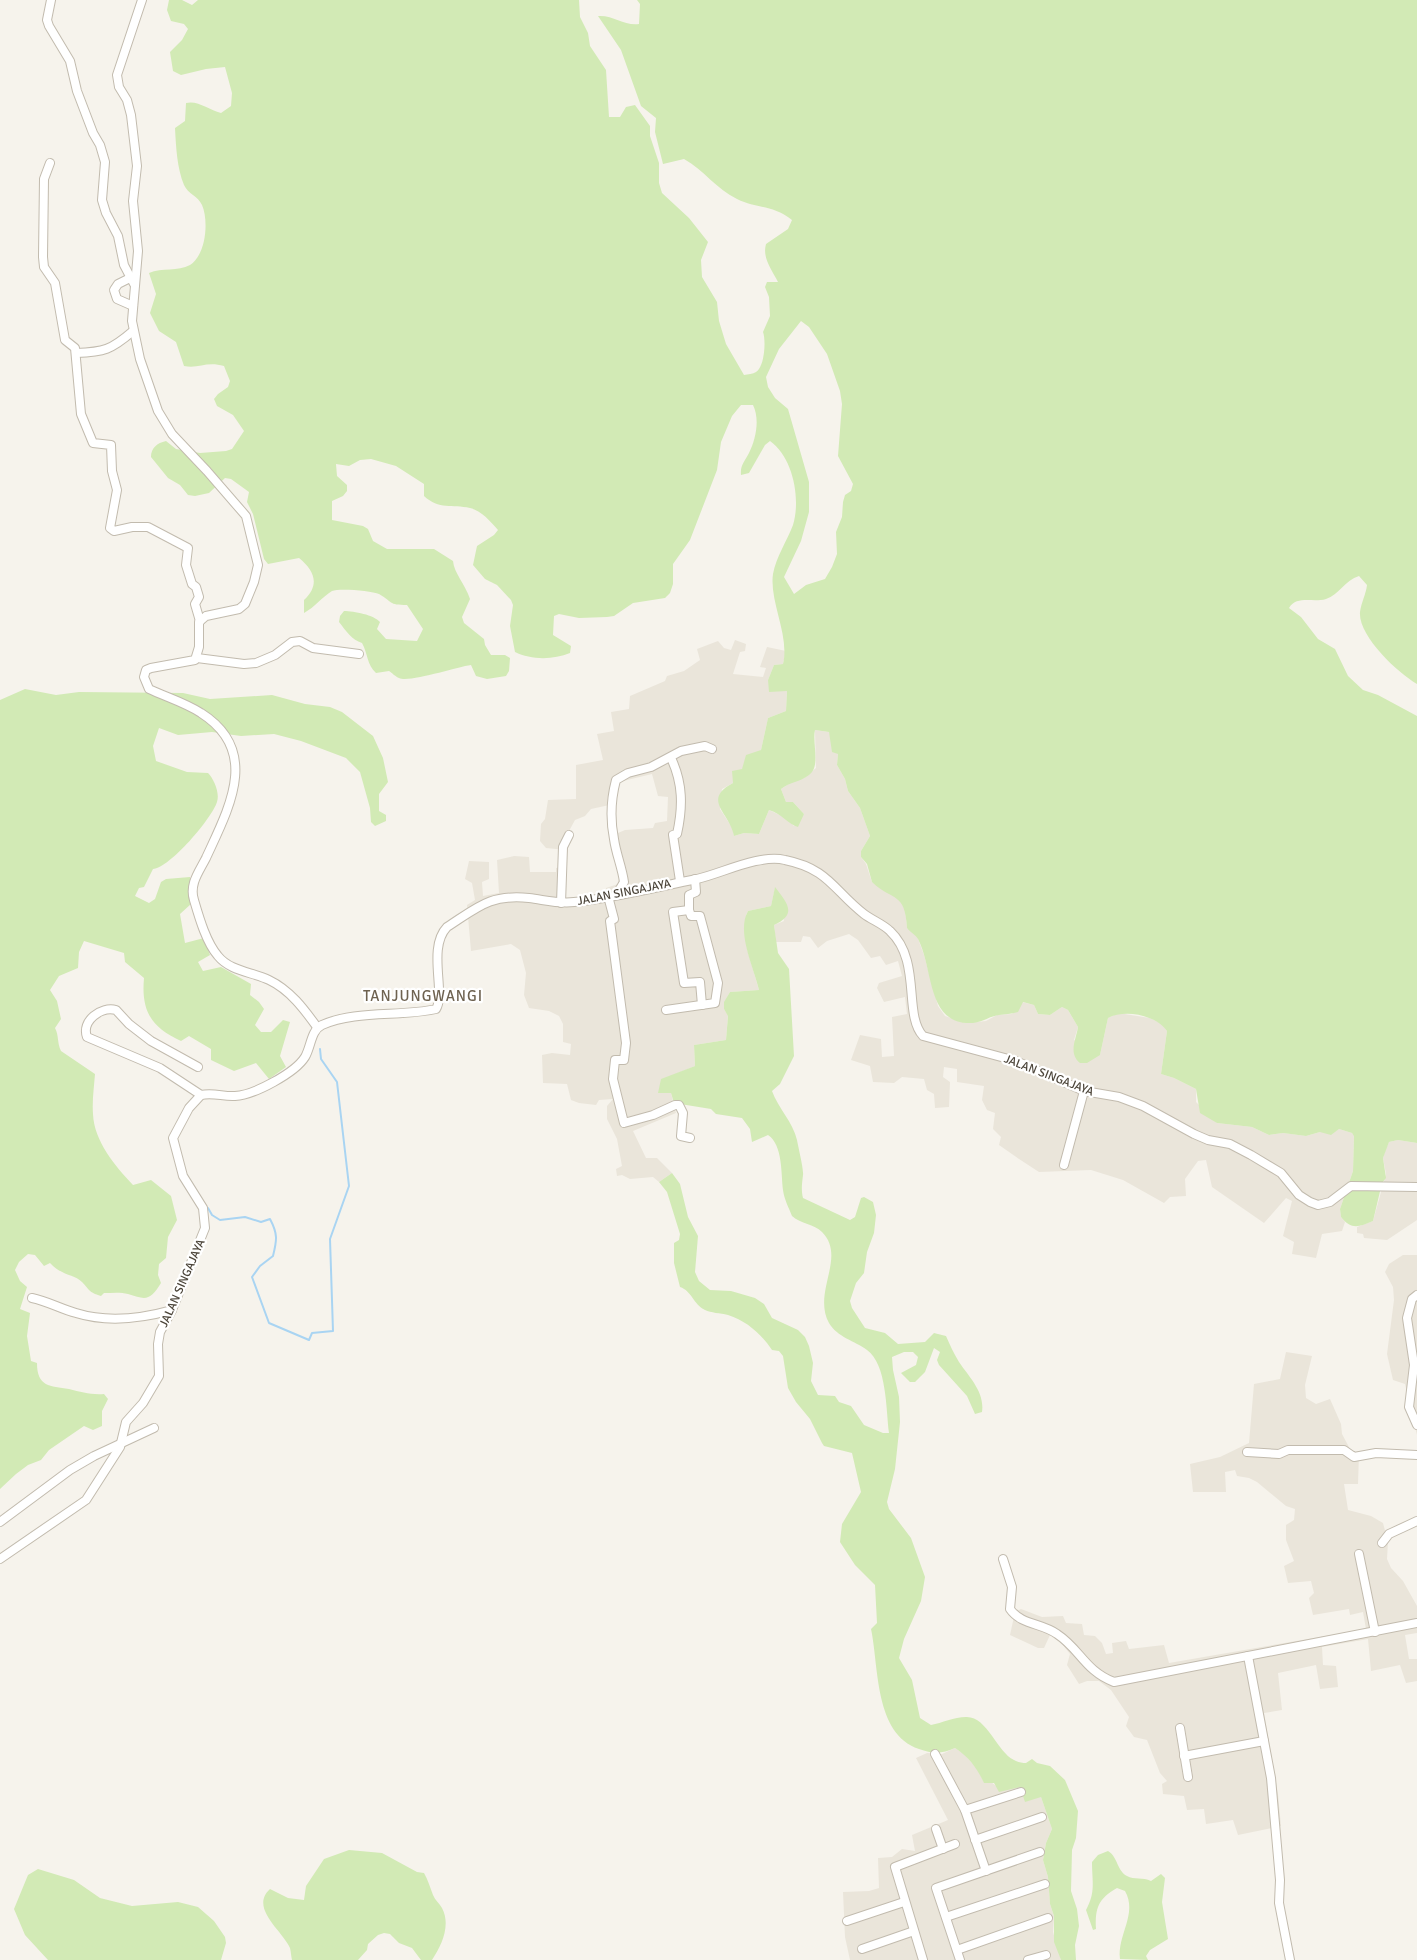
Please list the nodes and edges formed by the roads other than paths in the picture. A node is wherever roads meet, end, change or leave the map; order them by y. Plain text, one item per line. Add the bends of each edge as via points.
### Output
1 (50, 0) edge
2 (142, 0) edge
3 (50, 163) dead end
4 (132, 281) junction
5 (132, 306) junction
6 (133, 331) junction
7 (76, 353) junction
8 (200, 620) junction
9 (359, 654) dead end
10 (197, 658) junction
11 (712, 749) dead end
12 (671, 758) junction
13 (569, 835) dead end
14 (695, 879) junction
15 (680, 882) junction
16 (617, 894) junction
17 (608, 896) junction
18 (561, 903) junction
19 (689, 910) junction
20 (702, 1005) junction
21 (666, 1010) dead end
22 (317, 1027) junction
23 (198, 1067) dead end
24 (1084, 1091) junction
25 (201, 1095) junction
26 (690, 1138) dead end
27 (1064, 1165) dead end
28 (1417, 1187) edge
29 (1417, 1295) edge
30 (32, 1298) dead end
31 (172, 1310) junction
32 (1408, 1318) junction
33 (1417, 1320) edge
34 (1417, 1426) edge
35 (154, 1428) dead end
36 (120, 1445) junction
37 (1247, 1452) dead end
38 (1417, 1455) edge
39 (0, 1522) edge
40 (1417, 1522) edge
41 (1382, 1543) dead end
42 (1360, 1554) dead end
43 (1003, 1559) dead end
44 (0, 1560) edge
45 (1417, 1623) edge
46 (1375, 1632) junction
47 (1248, 1656) junction
48 (1180, 1728) dead end
49 (1264, 1741) junction
50 (935, 1754) dead end
51 (1184, 1756) junction
52 (1188, 1777) dead end
53 (1021, 1792) dead end
54 (965, 1810) junction
55 (1042, 1817) dead end
56 (936, 1829) dead end
57 (975, 1840) junction
58 (955, 1844) dead end
59 (943, 1849) junction
60 (1040, 1852) dead end
61 (986, 1871) junction
62 (1044, 1884) dead end
63 (904, 1902) junction
64 (946, 1917) junction
65 (1048, 1918) dead end
66 (846, 1920) dead end
67 (914, 1931) junction
68 (862, 1949) dead end
69 (957, 1950) junction
70 (1046, 1954) dead end
71 (923, 1960) edge
72 (960, 1960) edge
73 (1028, 1960) edge
74 (1290, 1960) edge

1 - 4 street via 47,20 70,61 77,91 100,145 105,162 102,200 118,236 124,265
2 - 4 street via 117,75 131,115 137,166 133,201 138,250
3 - 7 street via 44,178 44,267 55,283 65,340 74,346
4 - 5 street
4 - 5 street via 118,284 114,290 117,300
5 - 6 street
6 - 7 street via 105,350
6 - 8 street via 158,411 172,434 241,508 252,534 258,565 245,604 239,609
7 - 8 street via 82,420 94,443 111,445 117,490 110,528 114,531 148,527 188,548 186,565 199,597 195,604
8 - 10 street
9 - 10 street via 313,648 300,641 292,642 275,655 256,663
10 - 22 street via 183,664 151,668 146,670 144,677 149,689 196,710 216,724 236,762 236,783 192,888 193,900 214,951 225,962 269,980 293,996
11 - 12 street via 704,746 681,751
12 - 15 street via 682,802 677,834 673,835
12 - 16 street via 616,780 612,792 614,840 624,882
13 - 18 street via 563,847
14 - 15 street, JALAN SINGAJAYA
14 - 19 street via 696,892 689,895
14 - 24 street, JALAN SINGAJAYA via 773,858 819,871 864,913 890,931 907,960 917,1027 923,1036 1016,1061
15 - 16 street, JALAN SINGAJAYA
16 - 17 street, JALAN SINGAJAYA
17 - 18 street, JALAN SINGAJAYA
17 - 26 street via 614,919 610,921 626,1044 624,1060 615,1060 613,1079 624,1123 679,1105 683,1113 680,1136
18 - 22 street, JALAN SINGAJAYA via 531,898 495,898 447,928 442,934 437,957 439,999 436,1009 343,1019
19 - 20 street via 691,916 700,916 718,983 715,1003
19 - 20 street via 673,912 684,984 700,982
20 - 21 street
22 - 25 street via 304,1057 281,1078 238,1096
23 - 25 street via 151,1041 116,1010 106,1009 92,1017 88,1024 87,1037 160,1068
24 - 27 street
24 - 28 street, JALAN SINGAJAYA via 1119,1097 1144,1106 1194,1134 1230,1144 1281,1173 1299,1195 1310,1202 1330,1202 1350,1186
25 - 31 street, JALAN SINGAJAYA via 189,1108 172,1138 183,1176 202,1205 205,1222 204,1233
29 - 32 street via 1412,1300
30 - 31 street via 77,1314 107,1318 144,1318
31 - 36 street, JALAN SINGAJAYA via 159,1339 159,1376 143,1403 126,1422
32 - 33 street
32 - 34 street via 1414,1365 1409,1407
35 - 36 street
36 - 39 street via 70,1470
36 - 44 street, JALAN SINGAJAYA via 86,1500
37 - 38 street via 1279,1454 1288,1450 1344,1450 1354,1457 1376,1452
40 - 41 street via 1389,1534
42 - 46 street
43 - 47 street via 1011,1581 1009,1606 1014,1614 1065,1639 1090,1669 1108,1680 1150,1677
45 - 46 street
46 - 47 street
47 - 49 street
48 - 51 street
49 - 51 street
49 - 74 street via 1273,1804 1279,1903
50 - 54 street
51 - 52 street
53 - 54 street
54 - 57 street
55 - 57 street
56 - 59 street
57 - 61 street
58 - 59 street
59 - 63 street via 895,1867
60 - 61 street
61 - 64 street via 936,1888
62 - 64 street
63 - 66 street
63 - 67 street
64 - 69 street
65 - 69 street
67 - 68 street
67 - 71 street
69 - 72 street
70 - 73 street

